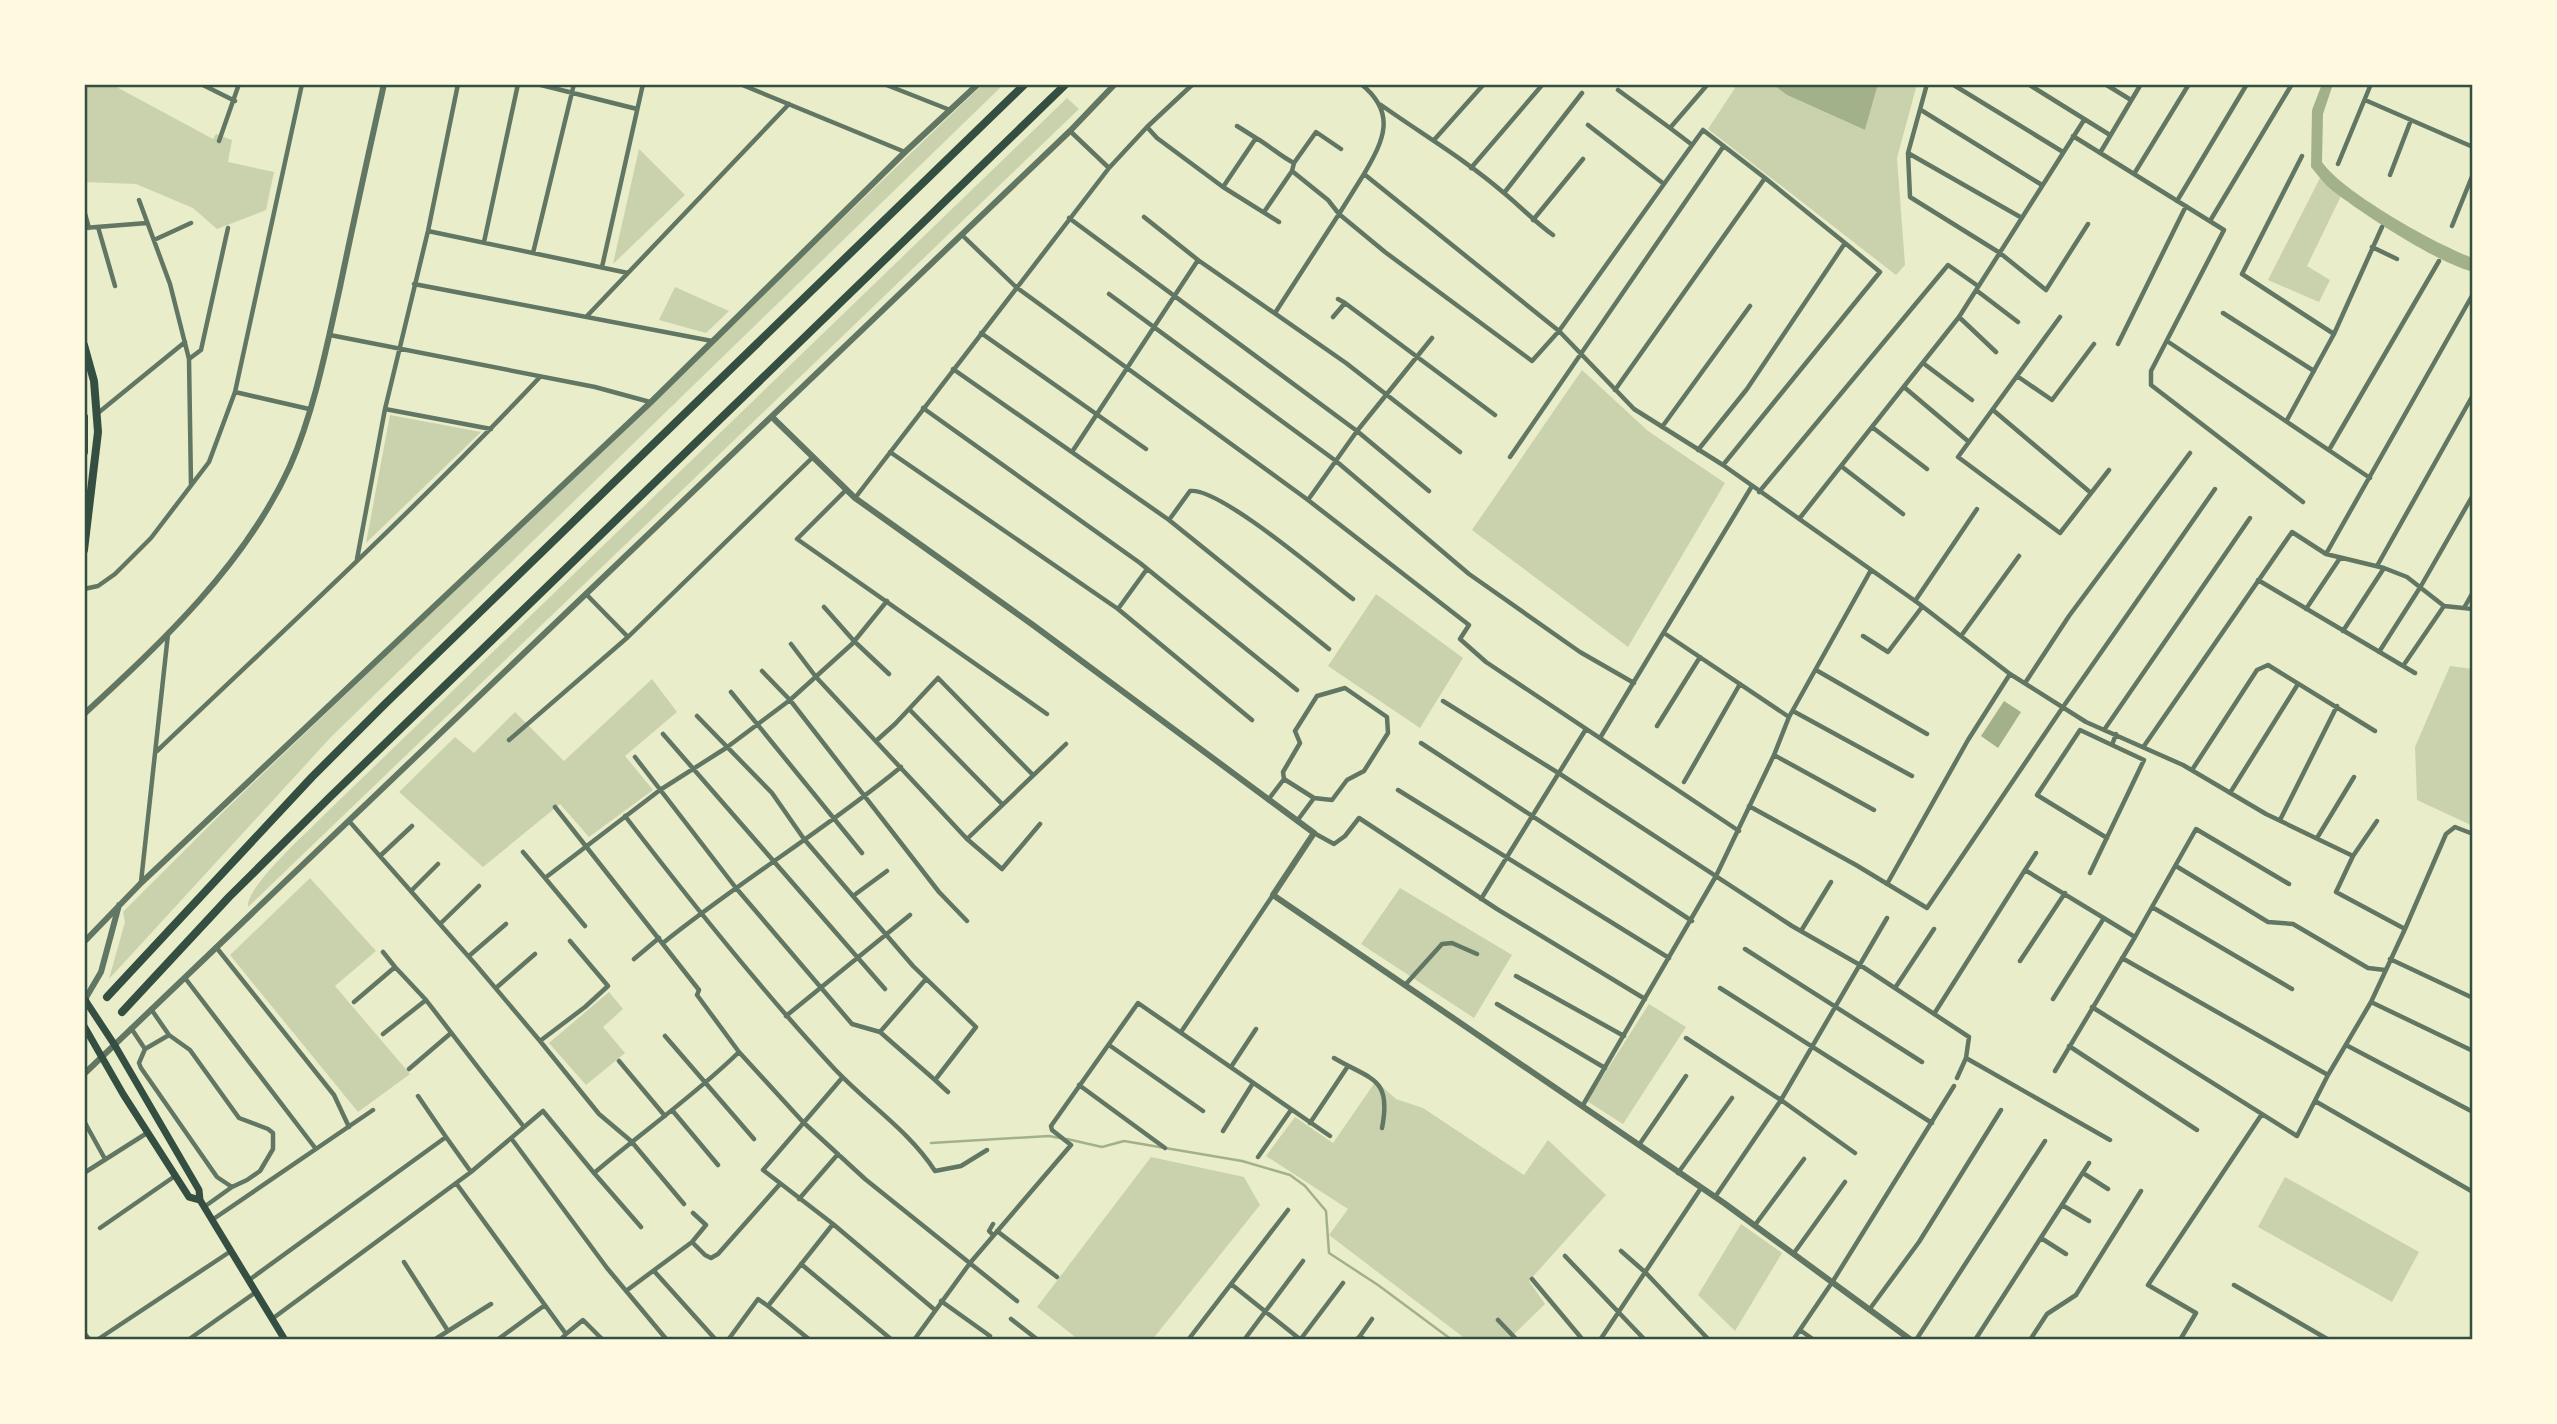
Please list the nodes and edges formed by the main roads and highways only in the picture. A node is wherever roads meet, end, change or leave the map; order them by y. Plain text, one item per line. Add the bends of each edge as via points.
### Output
1 (1025, 84) edge
2 (1066, 84) edge
3 (84, 345) edge
4 (84, 417) edge
5 (85, 438) edge
6 (84, 452) edge
7 (84, 550) edge
8 (107, 997) dead end
9 (84, 1000) edge
10 (122, 1012) dead end
11 (84, 1026) edge
12 (202, 1204) junction
13 (285, 1340) edge

1 - 8 main road via 385,704
2 - 10 main road via 330,797
3 - 7 main road via 94,381 98,432
4 - 5 main road
5 - 6 main road
9 - 12 main road via 199,1190
11 - 12 main road via 189,1197
12 - 13 main road

